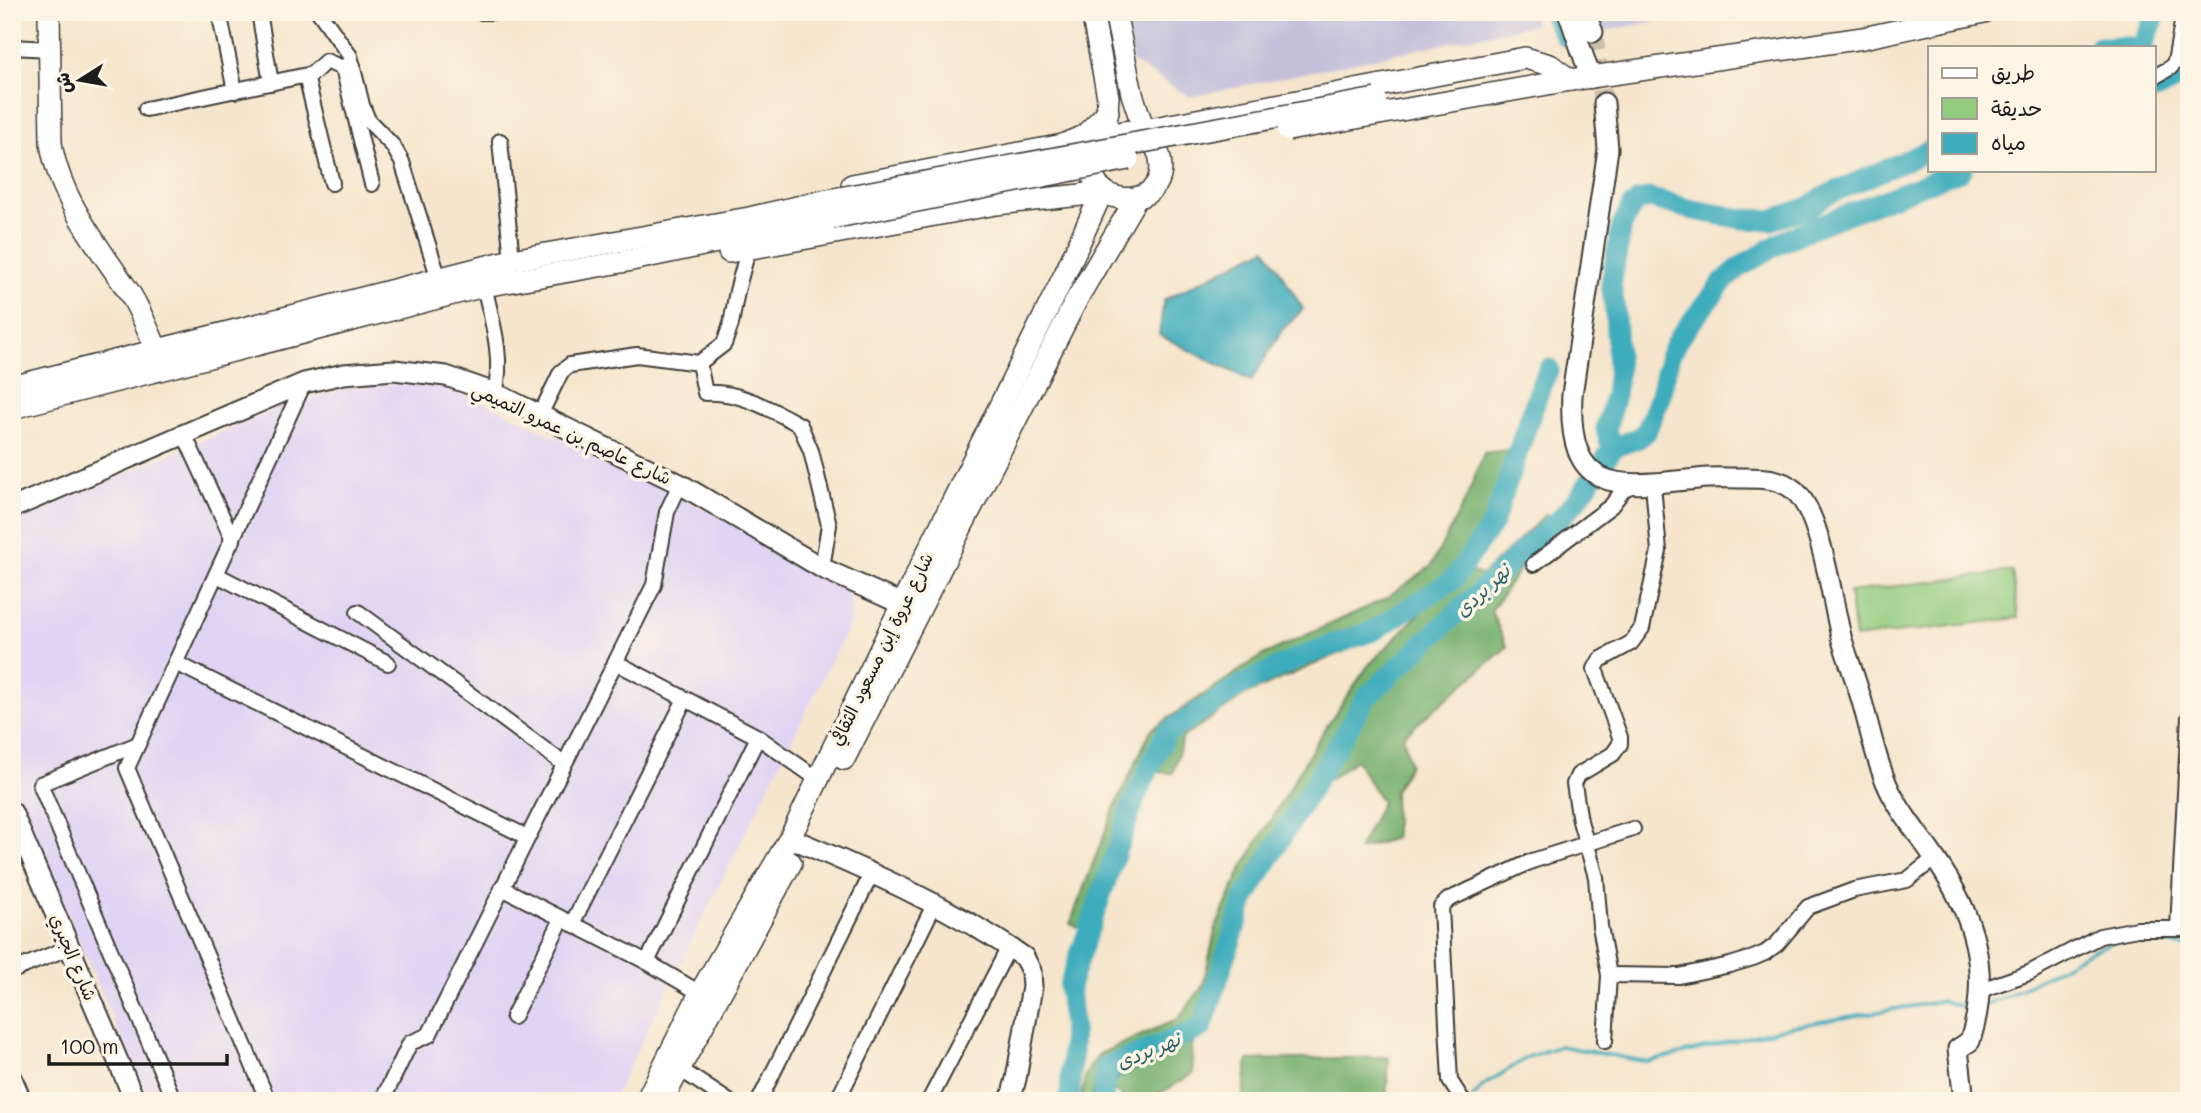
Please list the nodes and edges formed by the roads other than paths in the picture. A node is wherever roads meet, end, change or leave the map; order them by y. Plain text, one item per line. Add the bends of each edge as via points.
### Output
1 (49, 12) edge
2 (219, 12) edge
3 (259, 12) edge
4 (319, 12) edge
5 (481, 12) edge
6 (494, 12) edge
7 (1092, 12) edge
8 (1115, 12) edge
9 (1568, 12) edge
10 (1584, 12) edge
11 (1984, 12) edge
12 (2184, 12) edge
13 (1593, 32) tunnel mouth
14 (12, 47) edge
15 (50, 49) junction
16 (348, 66) junction
17 (306, 76) junction
18 (2156, 76) edge
19 (1581, 79) junction
20 (271, 83) junction
21 (235, 90) junction
22 (1604, 103) tunnel mouth
23 (146, 109) dead end
24 (1108, 112) junction
25 (1144, 130) junction
26 (500, 141) dead end
27 (1100, 144) junction
28 (332, 183) dead end
29 (372, 184) dead end
30 (1102, 190) junction
31 (1056, 197) junction
32 (1136, 198) junction
33 (830, 209) junction
34 (1087, 224) junction
35 (586, 248) junction
36 (748, 250) junction
37 (512, 260) junction
38 (626, 261) junction
39 (439, 279) junction
40 (484, 286) junction
41 (158, 352) junction
42 (699, 363) junction
43 (304, 383) junction
44 (12, 387) edge
45 (495, 393) junction
46 (12, 408) edge
47 (540, 415) junction
48 (184, 434) junction
49 (680, 484) junction
50 (1624, 485) junction
51 (1653, 485) junction
52 (12, 508) edge
53 (233, 540) junction
54 (1534, 564) dead end
55 (822, 568) junction
56 (216, 575) junction
57 (910, 608) junction
58 (358, 612) dead end
59 (615, 662) junction
60 (176, 663) junction
61 (388, 663) dead end
62 (685, 699) junction
63 (2189, 717) edge
64 (758, 737) junction
65 (138, 744) junction
66 (564, 764) junction
67 (819, 780) junction
68 (12, 812) edge
69 (1633, 829) dead end
70 (527, 837) junction
71 (1587, 842) junction
72 (802, 844) junction
73 (1935, 858) junction
74 (872, 873) junction
75 (502, 888) junction
76 (934, 905) junction
77 (567, 921) junction
78 (2183, 928) edge
79 (70, 947) junction
80 (1009, 947) junction
81 (647, 962) junction
82 (12, 971) edge
83 (1609, 975) junction
84 (1981, 990) junction
85 (700, 993) junction
86 (513, 1017) dead end
87 (1605, 1041) dead end
88 (680, 1069) junction
89 (12, 1072) edge
90 (24, 1101) edge
91 (135, 1101) edge
92 (174, 1101) edge
93 (268, 1101) edge
94 (383, 1101) edge
95 (646, 1101) edge
96 (662, 1101) edge
97 (728, 1101) edge
98 (758, 1101) edge
99 (837, 1101) edge
100 (929, 1101) edge
101 (1010, 1101) edge
102 (1463, 1101) edge
103 (1964, 1101) edge

1 - 15 main road
2 - 21 street
3 - 20 street
4 - 16 street via 347,50
5 - 6 street
7 - 24 main road
8 - 25 main road
9 - 19 street
10 - 13 street
11 - 19 main road via 1863,38
12 - 18 street via 2175,61
14 - 15 street
15 - 41 main road via 54,164
16 - 17 street via 326,61
16 - 29 street
16 - 39 street via 365,113 402,162
17 - 20 street
17 - 28 street
19 - 25 main road via 1525,58
19 - 33 main road, bridge via 1519,71 1377,106
20 - 21 street
21 - 23 street
22 - 50 street via 1608,149 1572,418 1578,453 1591,471
24 - 27 main road
24 - 35 main road via 1084,135 1063,145 695,215
25 - 27 main road via 1116,132
25 - 32 main road via 1158,152 1161,168 1156,183
26 - 37 street
27 - 30 main road via 1092,167
30 - 31 main road
30 - 32 main road via 1118,199
30 - 34 main road, شارع عروة إبن مسعود الثقافي
31 - 34 main road via 1076,206
31 - 36 main road
32 - 57 main road, شارع عروة إبن مسعود الثقافي
33 - 35 main road via 749,218
33 - 38 main road
34 - 57 main road, شارع عروة إبن مسعود الثقافي
35 - 37 main road
36 - 38 main road
36 - 42 street via 724,344
37 - 39 main road
38 - 40 main road
39 - 41 main road
40 - 45 street via 498,349
40 - 46 main road
41 - 44 main road
42 - 47 street via 637,355 570,365 561,372
42 - 55 street via 705,393 743,397 800,425 830,525
43 - 45 street, شارع عاصم بن عمرو التميمي via 394,370 446,376
43 - 48 street, شارع عاصم بن عمرو التميمي
43 - 53 street
45 - 47 street, شارع عاصم بن عمرو التميمي
47 - 49 street, شارع عاصم بن عمرو التميمي
48 - 52 street, شارع عاصم بن عمرو التميمي
48 - 53 street
49 - 55 street, شارع عاصم بن عمرو التميمي
49 - 59 street via 667,512 653,584
50 - 51 street
50 - 54 street via 1611,506
51 - 71 street via 1659,551 1642,628 1631,643 1600,660 1595,669 1620,744 1613,754 1578,775 1574,784
51 - 73 street via 1766,478 1780,481 1804,500 1879,763 1900,809
53 - 56 street
55 - 57 street, شارع عاصم بن عمرو التميمي
56 - 60 street
56 - 61 street
57 - 67 main road, شارع عروة إبن مسعود الثقافي
57 - 72 main road, شارع عروة إبن مسعود الثقافي
58 - 66 street
59 - 62 street
59 - 66 street
60 - 65 street
60 - 70 street
62 - 64 street
62 - 77 street
63 - 78 street
64 - 67 street
64 - 81 street
65 - 92 street via 40,785
65 - 93 street via 127,768
66 - 70 street
67 - 85 main road, شارع عروة إبن مسعود الثقافي
68 - 79 street, شارع الجبري
69 - 71 street
70 - 75 street
71 - 83 street
71 - 102 street via 1532,862 1441,907 1450,1081
72 - 74 street
72 - 88 main road, شارع عروة إبن مسعود الثقافي
73 - 83 street via 1907,880 1854,890 1808,907 1777,944 1753,958 1679,976
73 - 84 street via 1970,924
74 - 76 street
74 - 98 street
75 - 77 street
75 - 94 street via 429,1035 411,1043
76 - 80 street
76 - 99 street
77 - 81 street
77 - 86 street
78 - 84 street via 2100,936 2029,973
79 - 82 street
79 - 91 street, شارع الجبري
80 - 100 street
80 - 101 street via 1024,957 1032,979
81 - 85 street
83 - 87 street
84 - 103 street via 1970,1041 1958,1049
85 - 95 main road, شارع عروة إبن مسعود الثقافي
88 - 96 main road, شارع عروة إبن مسعود الثقافي
88 - 97 street
89 - 90 street

